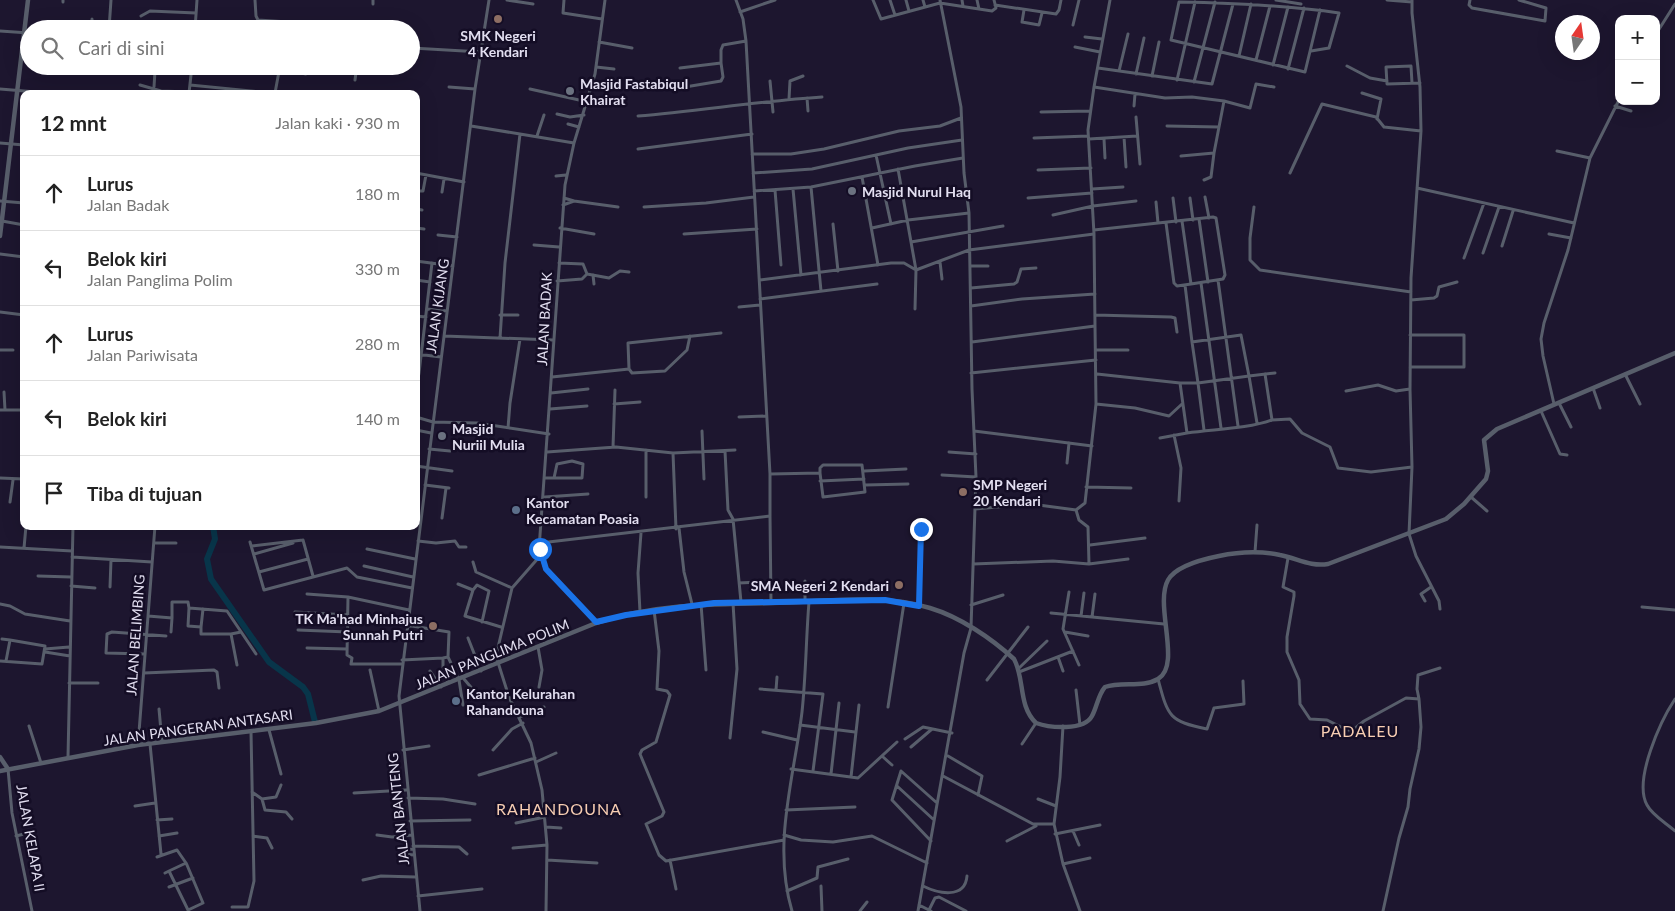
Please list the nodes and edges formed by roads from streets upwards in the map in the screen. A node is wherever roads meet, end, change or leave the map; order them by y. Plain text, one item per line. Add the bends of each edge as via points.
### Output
1 (28, 0) edge
2 (111, 0) edge
3 (197, 0) edge
4 (255, 0) edge
5 (489, 0) edge
6 (506, 0) edge
7 (564, 0) edge
8 (605, 0) edge
9 (736, 0) edge
10 (774, 0) edge
11 (873, 0) edge
12 (890, 0) edge
13 (906, 0) edge
14 (923, 0) edge
15 (962, 0) edge
16 (978, 0) edge
17 (994, 0) edge
18 (1061, 0) edge
19 (1079, 0) edge
20 (1110, 0) edge
21 (1276, 0) edge
22 (1387, 0) edge
23 (1470, 0) edge
24 (1519, 0) edge
25 (940, 1) edge
26 (1412, 1) edge
27 (946, 2) edge
28 (1195, 2) junction
29 (1215, 2) junction
30 (1234, 3) junction
31 (533, 4) dead end
32 (1251, 4) junction
33 (1301, 4) dead end
34 (1675, 4) edge
35 (996, 5) junction
36 (925, 6) junction
37 (963, 6) junction
38 (1270, 6) junction
39 (1288, 7) junction
40 (979, 8) junction
41 (1304, 8) junction
42 (1024, 10) junction
43 (1320, 10) junction
44 (909, 11) junction
45 (740, 12) junction
46 (196, 13) junction
47 (1042, 13) junction
48 (895, 15) junction
49 (141, 16) dead end
50 (602, 19) junction
51 (27, 20) edge
52 (110, 20) edge
53 (196, 20) edge
54 (258, 20) edge
55 (1073, 25) dead end
56 (1660, 28) edge
57 (0, 31) edge
58 (20, 33) edge
59 (1128, 34) dead end
60 (1085, 36) dead end
61 (1144, 38) dead end
62 (1102, 39) junction
63 (746, 41) junction
64 (599, 42) junction
65 (1160, 42) dead end
66 (1186, 43) junction
67 (1203, 46) junction
68 (1075, 47) dead end
69 (420, 48) edge
70 (632, 48) dead end
71 (1220, 51) junction
72 (1311, 51) junction
73 (480, 52) junction
74 (1100, 52) junction
75 (1239, 56) junction
76 (1256, 60) junction
77 (721, 63) junction
78 (1273, 65) junction
79 (1347, 66) dead end
80 (596, 67) junction
81 (680, 68) dead end
82 (1098, 68) junction
83 (1288, 68) junction
84 (614, 69) dead end
85 (1119, 71) junction
86 (1136, 74) junction
87 (20, 75) edge
88 (155, 75) edge
89 (191, 75) edge
90 (279, 75) edge
91 (356, 75) edge
92 (803, 76) dead end
93 (1152, 76) junction
94 (355, 80) dead end
95 (1177, 80) junction
96 (770, 81) dead end
97 (1387, 81) junction
98 (1194, 82) junction
99 (1412, 83) junction
100 (1420, 83) junction
101 (140, 85) dead end
102 (190, 85) junction
103 (154, 87) dead end
104 (449, 87) dead end
105 (1094, 87) junction
106 (1274, 87) dead end
107 (206, 88) joint
108 (680, 88) dead end
109 (0, 89) edge
110 (475, 89) junction
111 (530, 89) dead end
112 (18, 90) junction
113 (162, 90) edge
114 (189, 90) edge
115 (222, 90) edge
116 (276, 90) edge
117 (1362, 93) dead end
118 (1136, 94) junction
119 (822, 97) dead end
120 (807, 98) junction
121 (789, 99) junction
122 (772, 101) junction
123 (1224, 101) junction
124 (588, 102) junction
125 (750, 102) junction
126 (1134, 106) dead end
127 (1615, 106) joint
128 (808, 111) dead end
129 (1630, 111) dead end
130 (773, 112) dead end
131 (1041, 112) dead end
132 (1090, 112) junction
133 (557, 114) dead end
134 (584, 114) junction
135 (544, 116) dead end
136 (638, 116) dead end
137 (1136, 117) dead end
138 (961, 118) junction
139 (1377, 119) junction
140 (568, 124) dead end
141 (471, 126) junction
142 (1167, 126) dead end
143 (579, 127) junction
144 (1219, 127) junction
145 (1421, 131) junction
146 (520, 134) junction
147 (752, 134) junction
148 (537, 136) junction
149 (1137, 136) junction
150 (1124, 137) junction
151 (1034, 138) dead end
152 (1089, 138) junction
153 (1104, 139) junction
154 (962, 140) junction
155 (0, 143) edge
156 (12, 144) junction
157 (574, 144) junction
158 (20, 145) edge
159 (638, 149) dead end
160 (1557, 151) dead end
161 (1214, 153) junction
162 (752, 154) junction
163 (876, 156) junction
164 (1181, 156) dead end
165 (963, 158) junction
166 (1105, 158) dead end
167 (1590, 158) junction
168 (1140, 164) dead end
169 (1126, 167) dead end
170 (1091, 168) junction
171 (898, 169) junction
172 (1038, 170) dead end
173 (753, 173) junction
174 (880, 173) junction
175 (1290, 173) dead end
176 (420, 174) edge
177 (426, 175) junction
178 (566, 175) junction
179 (556, 176) dead end
180 (862, 177) junction
181 (444, 178) junction
182 (1204, 180) dead end
183 (464, 182) junction
184 (811, 187) junction
185 (1123, 187) dead end
186 (1417, 188) junction
187 (793, 189) junction
188 (775, 190) junction
189 (420, 191) edge
190 (754, 191) junction
191 (1092, 191) junction
192 (442, 192) dead end
193 (754, 197) junction
194 (1205, 197) dead end
195 (564, 198) junction
196 (1028, 198) dead end
197 (1172, 198) dead end
198 (1190, 198) dead end
199 (2, 201) edge
200 (574, 201) junction
201 (1136, 201) dead end
202 (1156, 202) dead end
203 (20, 203) edge
204 (1484, 203) junction
205 (563, 205) junction
206 (1093, 206) junction
207 (618, 207) dead end
208 (644, 207) dead end
209 (1254, 207) dead end
210 (1499, 207) junction
211 (1513, 211) junction
212 (969, 213) junction
213 (1053, 215) dead end
214 (1209, 218) junction
215 (1199, 219) junction
216 (908, 220) junction
217 (1193, 220) junction
218 (2, 221) junction
219 (1182, 221) junction
220 (1176, 222) junction
221 (1158, 223) junction
222 (1166, 223) junction
223 (1574, 223) junction
224 (20, 224) edge
225 (833, 224) dead end
226 (891, 224) junction
227 (1004, 226) dead end
228 (420, 228) edge
229 (560, 228) junction
230 (872, 228) junction
231 (424, 229) dead end
232 (756, 229) junction
233 (1094, 232) junction
234 (969, 233) junction
235 (594, 234) dead end
236 (684, 234) dead end
237 (1549, 234) dead end
238 (438, 235) dead end
239 (0, 236) edge
240 (457, 237) junction
241 (1571, 238) junction
242 (911, 242) junction
243 (534, 245) dead end
244 (1502, 246) dead end
245 (559, 247) junction
246 (969, 250) junction
247 (0, 254) edge
248 (1483, 254) dead end
249 (20, 256) edge
250 (1464, 258) dead end
251 (420, 261) edge
252 (559, 262) junction
253 (940, 262) junction
254 (432, 263) junction
255 (781, 265) dead end
256 (878, 265) junction
257 (453, 266) junction
258 (970, 266) junction
259 (988, 266) dead end
260 (1036, 268) dead end
261 (916, 270) junction
262 (838, 271) junction
263 (630, 272) dead end
264 (820, 273) junction
265 (587, 274) junction
266 (801, 275) junction
267 (593, 276) junction
268 (942, 279) dead end
269 (557, 280) junction
270 (760, 280) junction
271 (1218, 280) junction
272 (420, 281) edge
273 (430, 282) junction
274 (1208, 282) junction
275 (1457, 282) dead end
276 (1201, 283) junction
277 (594, 284) dead end
278 (877, 284) dead end
279 (1191, 284) junction
280 (1184, 285) junction
281 (971, 288) junction
282 (822, 291) junction
283 (1411, 292) junction
284 (1095, 294) junction
285 (760, 299) junction
286 (1411, 300) junction
287 (760, 305) junction
288 (971, 306) junction
289 (427, 308) junction
290 (738, 308) dead end
291 (915, 309) dead end
292 (447, 311) junction
293 (0, 312) edge
294 (20, 314) edge
295 (518, 315) dead end
296 (1095, 315) junction
297 (420, 316) edge
298 (500, 316) junction
299 (426, 317) junction
300 (1095, 326) junction
301 (1177, 332) dead end
302 (721, 333) dead end
303 (420, 335) edge
304 (423, 335) junction
305 (1410, 335) junction
306 (444, 336) junction
307 (690, 336) junction
308 (500, 338) junction
309 (1227, 338) junction
310 (520, 339) junction
311 (554, 340) junction
312 (1210, 340) junction
313 (972, 342) junction
314 (1192, 342) junction
315 (420, 349) edge
316 (0, 350) edge
317 (13, 350) dead end
318 (1096, 350) junction
319 (1128, 350) dead end
320 (1675, 353) edge
321 (420, 354) edge
322 (441, 357) junction
323 (1096, 360) junction
324 (1410, 367) junction
325 (630, 369) junction
326 (971, 373) junction
327 (1275, 373) dead end
328 (1097, 374) junction
329 (1266, 374) junction
330 (1625, 374) junction
331 (1249, 376) junction
332 (552, 377) junction
333 (1232, 378) junction
334 (1215, 380) junction
335 (1180, 383) junction
336 (1198, 383) junction
337 (1593, 388) junction
338 (1410, 389) junction
339 (588, 390) dead end
340 (616, 390) dead end
341 (1346, 391) dead end
342 (4, 392) dead end
343 (551, 393) junction
344 (640, 402) dead end
345 (614, 404) junction
346 (1096, 404) junction
347 (1182, 404) junction
348 (1556, 404) junction
349 (1640, 404) dead end
350 (587, 406) dead end
351 (1600, 408) dead end
352 (550, 409) junction
353 (0, 410) edge
354 (5, 410) junction
355 (20, 410) edge
356 (1541, 411) junction
357 (766, 416) junction
358 (739, 417) dead end
359 (420, 418) edge
360 (1272, 420) junction
361 (433, 422) junction
362 (1257, 423) junction
363 (1238, 426) junction
364 (1571, 426) dead end
365 (508, 428) junction
366 (1221, 428) junction
367 (1204, 430) junction
368 (420, 431) edge
369 (702, 431) dead end
370 (974, 431) junction
371 (1187, 432) junction
372 (431, 433) junction
373 (549, 434) junction
374 (1174, 435) junction
375 (1160, 438) dead end
376 (1068, 443) junction
377 (1092, 446) junction
378 (613, 447) junction
379 (429, 449) junction
380 (646, 450) junction
381 (735, 450) dead end
382 (450, 451) dead end
383 (725, 451) junction
384 (547, 452) junction
385 (703, 452) junction
386 (949, 452) dead end
387 (673, 453) junction
388 (976, 454) junction
389 (1567, 455) dead end
390 (1067, 463) dead end
391 (420, 466) edge
392 (428, 467) junction
393 (1412, 467) junction
394 (906, 469) dead end
395 (452, 471) dead end
396 (864, 471) junction
397 (820, 473) junction
398 (770, 474) junction
399 (942, 474) dead end
400 (976, 477) junction
401 (0, 478) edge
402 (546, 478) junction
403 (554, 478) junction
404 (20, 479) edge
405 (704, 479) dead end
406 (864, 479) junction
407 (13, 480) junction
408 (820, 481) junction
409 (908, 484) dead end
410 (425, 485) junction
411 (865, 485) junction
412 (1086, 487) junction
413 (1131, 488) dead end
414 (588, 494) dead end
415 (545, 497) junction
416 (646, 497) dead end
417 (1471, 497) junction
418 (1179, 501) dead end
419 (10, 502) dead end
420 (420, 503) edge
421 (423, 503) junction
422 (975, 510) junction
423 (1076, 510) junction
424 (1487, 511) dead end
425 (421, 516) joint
426 (770, 516) junction
427 (442, 518) dead end
428 (733, 519) junction
429 (420, 524) edge
430 (1257, 525) dead end
431 (678, 528) junction
432 (921, 529) dead end
433 (26, 530) edge
434 (73, 530) edge
435 (155, 530) edge
436 (419, 530) edge
437 (641, 533) junction
438 (1409, 534) junction
439 (1144, 538) dead end
440 (303, 540) junction
441 (418, 541) junction
442 (154, 543) junction
443 (176, 543) dead end
444 (540, 543) junction
445 (1090, 545) junction
446 (0, 547) edge
447 (466, 547) dead end
448 (24, 548) junction
449 (367, 549) dead end
450 (72, 551) junction
451 (1255, 553) junction
452 (254, 554) junction
453 (540, 555) junction
454 (72, 557) junction
455 (1288, 558) junction
456 (308, 559) junction
457 (415, 559) junction
458 (1128, 559) dead end
459 (111, 560) junction
460 (152, 562) junction
461 (473, 562) dead end
462 (973, 564) junction
463 (1089, 564) junction
464 (364, 566) dead end
465 (259, 572) junction
466 (38, 576) dead end
467 (313, 576) junction
468 (71, 577) junction
469 (413, 577) junction
470 (805, 581) dead end
471 (740, 583) junction
472 (458, 584) dead end
473 (71, 586) junction
474 (110, 586) dead end
475 (771, 586) junction
476 (1431, 587) junction
477 (95, 588) dead end
478 (412, 588) junction
479 (512, 588) junction
480 (473, 590) junction
481 (1069, 592) dead end
482 (1084, 593) dead end
483 (307, 594) dead end
484 (1095, 594) dead end
485 (1003, 595) dead end
486 (348, 597) junction
487 (1425, 601) dead end
488 (733, 602) junction
489 (741, 602) junction
490 (807, 602) junction
491 (771, 603) junction
492 (904, 603) junction
493 (0, 604) edge
494 (692, 604) junction
495 (701, 604) junction
496 (971, 605) junction
497 (919, 606) junction
498 (1642, 607) dead end
499 (189, 608) junction
500 (202, 609) junction
501 (1440, 609) dead end
502 (408, 610) junction
503 (654, 610) junction
504 (1675, 610) edge
505 (295, 612) dead end
506 (640, 613) junction
507 (1051, 613) dead end
508 (1066, 614) junction
509 (348, 615) junction
510 (148, 616) junction
511 (1080, 616) junction
512 (1092, 617) junction
513 (172, 618) junction
514 (70, 621) junction
515 (482, 622) junction
516 (596, 622) junction
517 (1164, 624) junction
518 (406, 625) junction
519 (201, 627) junction
520 (501, 627) junction
521 (1028, 627) dead end
522 (971, 628) junction
523 (298, 630) dead end
524 (171, 632) dead end
525 (241, 632) junction
526 (348, 632) junction
527 (1064, 632) junction
528 (231, 634) junction
529 (146, 635) junction
530 (166, 636) dead end
531 (1088, 636) dead end
532 (468, 638) dead end
533 (2, 639) dead end
534 (10, 640) junction
535 (1047, 642) dead end
536 (70, 647) junction
537 (538, 647) junction
538 (307, 648) dead end
539 (347, 649) junction
540 (45, 650) junction
541 (1073, 651) junction
542 (145, 654) junction
543 (256, 654) dead end
544 (1008, 654) junction
545 (70, 656) junction
546 (445, 657) junction
547 (1058, 657) junction
548 (0, 661) edge
549 (6, 661) junction
550 (402, 662) junction
551 (498, 664) junction
552 (237, 665) dead end
553 (1079, 665) dead end
554 (1440, 668) dead end
555 (370, 670) dead end
556 (706, 670) dead end
557 (1018, 670) junction
558 (430, 671) dead end
559 (1063, 671) dead end
560 (481, 672) junction
561 (144, 673) junction
562 (777, 677) dead end
563 (461, 679) junction
564 (1158, 679) junction
565 (986, 680) dead end
566 (1242, 681) dead end
567 (69, 683) junction
568 (98, 683) dead end
569 (448, 684) junction
570 (442, 687) junction
571 (539, 687) dead end
572 (219, 688) dead end
573 (760, 689) dead end
574 (776, 690) junction
575 (1076, 690) dead end
576 (476, 692) dead end
577 (804, 692) junction
578 (1418, 699) junction
579 (1675, 699) edge
580 (839, 703) dead end
581 (399, 704) junction
582 (463, 705) dead end
583 (859, 705) dead end
584 (544, 707) dead end
585 (888, 707) dead end
586 (159, 709) dead end
587 (379, 711) junction
588 (519, 717) junction
589 (523, 723) junction
590 (1036, 723) junction
591 (800, 725) junction
592 (29, 726) dead end
593 (1063, 726) junction
594 (1080, 726) junction
595 (819, 727) junction
596 (932, 728) junction
597 (836, 729) junction
598 (269, 730) junction
599 (251, 732) junction
600 (763, 732) dead end
601 (856, 732) junction
602 (952, 733) junction
603 (730, 738) dead end
604 (905, 739) dead end
605 (797, 740) junction
606 (162, 742) junction
607 (897, 742) dead end
608 (150, 744) junction
609 (1022, 744) dead end
610 (138, 745) junction
611 (429, 746) dead end
612 (911, 747) dead end
613 (403, 750) junction
614 (493, 750) dead end
615 (556, 753) dead end
616 (882, 756) junction
617 (948, 756) junction
618 (0, 757) edge
619 (68, 757) junction
620 (536, 760) junction
621 (41, 763) junction
622 (892, 765) dead end
623 (8, 769) junction
624 (791, 769) junction
625 (0, 771) edge
626 (812, 771) junction
627 (281, 774) dead end
628 (831, 774) junction
629 (479, 775) dead end
630 (943, 776) junction
631 (851, 777) junction
632 (281, 785) dead end
633 (897, 786) junction
634 (406, 790) junction
635 (252, 792) junction
636 (354, 793) dead end
637 (978, 794) junction
638 (408, 798) junction
639 (262, 799) junction
640 (1038, 799) dead end
641 (155, 803) junction
642 (938, 803) junction
643 (475, 804) dead end
644 (135, 806) dead end
645 (1056, 806) junction
646 (855, 807) dead end
647 (786, 810) junction
648 (545, 818) junction
649 (172, 819) dead end
650 (292, 819) dead end
651 (157, 820) junction
652 (470, 820) dead end
653 (935, 820) junction
654 (410, 821) junction
655 (516, 823) dead end
656 (1054, 824) junction
657 (1036, 825) junction
658 (1100, 825) dead end
659 (546, 827) junction
660 (561, 828) dead end
661 (1675, 831) edge
662 (1073, 832) junction
663 (28, 833) dead end
664 (177, 833) dead end
665 (1055, 834) junction
666 (377, 835) dead end
667 (412, 835) junction
668 (784, 835) junction
669 (16, 836) junction
670 (159, 836) junction
671 (253, 836) junction
672 (784, 840) junction
673 (931, 841) junction
674 (1007, 841) dead end
675 (1079, 844) dead end
676 (547, 845) junction
677 (413, 847) junction
678 (272, 848) dead end
679 (513, 848) dead end
680 (162, 854) junction
681 (467, 854) dead end
682 (414, 855) junction
683 (157, 857) dead end
684 (1090, 858) dead end
685 (848, 859) dead end
686 (547, 860) junction
687 (670, 860) junction
688 (186, 863) junction
689 (597, 863) dead end
690 (927, 863) junction
691 (1063, 864) junction
692 (169, 871) junction
693 (165, 873) dead end
694 (967, 876) dead end
695 (416, 877) junction
696 (193, 878) junction
697 (363, 880) dead end
698 (176, 884) junction
699 (821, 886) dead end
700 (923, 886) junction
701 (169, 887) dead end
702 (482, 889) dead end
703 (676, 889) dead end
704 (787, 892) junction
705 (418, 896) junction
706 (867, 902) dead end
707 (920, 905) junction
708 (232, 907) dead end
709 (930, 910) edge
710 (32, 911) edge
711 (188, 911) edge
712 (420, 911) edge
713 (546, 911) edge
714 (792, 911) edge
715 (822, 911) edge
716 (860, 911) edge
717 (918, 911) edge
718 (966, 911) edge
719 (1080, 911) edge
720 (1383, 911) edge

1 - 51 street
2 - 52 street
3 - 46 street
4 - 54 street
5 - 73 street, JALAN KIJANG
6 - 31 street
7 - 50 street via 564,13
8 - 50 street, JALAN BADAK
9 - 45 street
10 - 45 street
11 - 48 street via 880,19
12 - 48 street
13 - 44 street
14 - 36 street
15 - 37 street
16 - 40 street
17 - 35 street
18 - 47 street via 1058,12
19 - 55 street
20 - 62 street
21 - 33 street
22 - 26 street
23 - 24 street via 1472,8 1545,21 1546,8
25 - 27 street
25 - 36 street
25 - 138 street
26 - 100 street
27 - 37 street
28 - 29 street
28 - 66 street
28 - 66 street via 1179,2 1171,40
29 - 30 street
29 - 67 street
30 - 32 street
30 - 71 street
32 - 38 street
32 - 75 street
34 - 56 street
35 - 40 street via 992,11
35 - 42 street
36 - 44 street
37 - 40 street
38 - 39 street
38 - 76 street
39 - 41 street
39 - 78 street
41 - 43 street
41 - 83 street
42 - 47 street
42 - 47 street via 1024,24 1039,25
43 - 72 street
43 - 72 street via 1338,13 1329,48
44 - 48 street
45 - 63 street
46 - 49 street via 150,11
46 - 53 street
50 - 64 street, JALAN BADAK
57 - 58 street
59 - 85 street
60 - 62 street
61 - 86 street
62 - 74 street
63 - 77 street via 723,45
63 - 125 street
64 - 70 street
64 - 80 street, JALAN BADAK
65 - 93 street
66 - 67 street
66 - 95 street
67 - 71 street
67 - 98 street
68 - 74 street
69 - 73 street
71 - 75 street
71 - 98 street via 1212,84
72 - 83 street via 1305,72
73 - 110 street, JALAN KIJANG
74 - 82 street
75 - 76 street
76 - 78 street
77 - 81 street
77 - 108 street via 721,82
78 - 83 street
79 - 97 street via 1370,78
80 - 84 street
80 - 124 street, JALAN BADAK
82 - 85 street
82 - 105 street
85 - 86 street
86 - 93 street
87 - 112 street
88 - 103 street
89 - 102 street
90 - 116 street
91 - 94 street
92 - 121 street via 790,81
93 - 95 street
95 - 98 street
96 - 122 street
97 - 99 street via 1386,84
97 - 99 street via 1386,67 1411,66
99 - 100 street
100 - 145 street
101 - 113 street
102 - 107 street
102 - 114 street
104 - 110 street
105 - 118 street
105 - 132 street
106 - 123 street via 1256,84 1250,108
107 - 115 street
109 - 112 street
110 - 141 street, JALAN KIJANG
111 - 124 street
112 - 156 street
117 - 139 street via 1381,99
118 - 123 street
118 - 126 street
119 - 120 street
120 - 121 street
120 - 128 street
121 - 122 street
122 - 125 street
122 - 130 street
123 - 144 street
124 - 134 street, JALAN BADAK
125 - 136 street
125 - 147 street
127 - 129 street
127 - 167 street
131 - 132 street
132 - 152 street
133 - 134 street via 570,117
134 - 143 street, JALAN BADAK
135 - 148 street
137 - 149 street
138 - 154 street
138 - 162 street via 940,126 899,131 824,149 791,154
139 - 145 street via 1384,127
139 - 175 street via 1322,104
140 - 143 street
141 - 146 street
141 - 183 street, JALAN KIJANG
142 - 144 street
143 - 157 street, JALAN BADAK
144 - 161 street
145 - 186 street
146 - 148 street
146 - 298 street
147 - 159 street
147 - 162 street
148 - 157 street
149 - 150 street
149 - 168 street
150 - 153 street
150 - 169 street
151 - 152 street
152 - 153 street
152 - 170 street
153 - 166 street
154 - 163 street
154 - 165 street
155 - 156 street
156 - 158 street
156 - 199 street
157 - 178 street, JALAN BADAK
160 - 167 street
161 - 164 street
161 - 182 street via 1211,177
162 - 173 street
163 - 173 street via 803,171
163 - 174 street
165 - 171 street
165 - 212 street
167 - 223 street
170 - 172 street
170 - 191 street
171 - 174 street
171 - 216 street
173 - 190 street
174 - 180 street
174 - 226 street
176 - 177 street
177 - 181 street
177 - 189 street via 423,191
178 - 179 street
178 - 195 street, JALAN BADAK
180 - 184 street
180 - 230 street
181 - 183 street
181 - 192 street
183 - 240 street, JALAN KIJANG
184 - 187 street
184 - 264 street
185 - 191 street
186 - 204 street
186 - 283 street
187 - 188 street
187 - 266 street
188 - 190 street
188 - 255 street
190 - 193 street
191 - 196 street
191 - 206 street
193 - 208 street via 706,204
193 - 232 street
194 - 214 street
195 - 200 street
195 - 205 street, JALAN BADAK
197 - 220 street
198 - 217 street
199 - 203 street
199 - 218 street
200 - 205 street
200 - 207 street
201 - 206 street
202 - 221 street
204 - 210 street
204 - 250 street
205 - 229 street, JALAN BADAK
206 - 213 street
206 - 233 street
209 - 283 street via 1250,260 1260,270
210 - 211 street
210 - 248 street
211 - 223 street
211 - 244 street
212 - 216 street
212 - 234 street
214 - 215 street
214 - 271 street via 1217,221 1225,278
215 - 217 street
215 - 274 street
216 - 226 street
216 - 242 street
217 - 219 street
218 - 224 street
218 - 239 street
219 - 220 street
219 - 279 street
220 - 222 street
221 - 222 street
221 - 233 street
222 - 280 street via 1174,283
223 - 241 street
225 - 262 street
226 - 230 street
227 - 234 street
228 - 231 street
229 - 235 street
229 - 245 street, JALAN BADAK
230 - 256 street
232 - 236 street
232 - 270 street
233 - 246 street
233 - 284 street
234 - 242 street
234 - 246 street
237 - 241 street
238 - 240 street
240 - 257 street, JALAN KIJANG
241 - 348 street via 1542,334 1543,356
242 - 261 street
243 - 245 street
245 - 252 street, JALAN BADAK
246 - 253 street
246 - 258 street
247 - 249 street
251 - 254 street
252 - 265 street via 583,264
252 - 269 street, JALAN BADAK
253 - 261 street
253 - 268 street
254 - 257 street
254 - 273 street
256 - 261 street via 898,263
256 - 262 street
257 - 292 street, JALAN KIJANG
258 - 259 street
258 - 281 street
260 - 281 street via 1022,269 1014,284
261 - 291 street
262 - 264 street
263 - 267 street via 620,270 609,278
264 - 266 street
264 - 282 street
265 - 267 street
265 - 269 street via 582,279
266 - 270 street
267 - 277 street
269 - 311 street, JALAN BADAK
270 - 285 street
271 - 274 street
271 - 309 street
272 - 273 street
273 - 289 street
274 - 276 street
275 - 286 street via 1439,287 1434,298
276 - 279 street
276 - 312 street
278 - 282 street
279 - 280 street
280 - 314 street
281 - 288 street
282 - 285 street
283 - 286 street
284 - 288 street
284 - 296 street
285 - 287 street
286 - 305 street
287 - 290 street
287 - 357 street
288 - 313 street
289 - 292 street
289 - 299 street
292 - 306 street, JALAN KIJANG
293 - 294 street
295 - 298 street
296 - 300 street
296 - 301 street via 1176,318
297 - 299 street
298 - 308 street
299 - 304 street
300 - 313 street
300 - 318 street
302 - 307 street
303 - 304 street
304 - 315 street
305 - 324 street
305 - 324 street via 1464,336 1464,367
306 - 308 street
306 - 322 street, JALAN KIJANG
307 - 325 street via 687,350 665,371 632,373
307 - 325 street via 628,343
308 - 310 street
309 - 312 street
309 - 331 street via 1242,335
309 - 333 street
310 - 311 street
310 - 365 street
311 - 332 street, JALAN BADAK
312 - 314 street
312 - 334 street
313 - 326 street
314 - 336 street
316 - 317 street
318 - 319 street
318 - 323 street
320 - 330 street
321 - 322 street
322 - 361 street, JALAN KIJANG
323 - 326 street
323 - 328 street
324 - 338 street
325 - 332 street
326 - 370 street
327 - 329 street
328 - 335 street
328 - 346 street
329 - 331 street
329 - 360 street
330 - 337 street
330 - 349 street
331 - 333 street
331 - 362 street
332 - 343 street, JALAN BADAK
333 - 334 street
333 - 363 street
334 - 336 street
334 - 366 street
335 - 336 street
335 - 347 street
336 - 367 street
337 - 348 street
337 - 351 street
338 - 341 street via 1396,391 1378,384
338 - 393 street
339 - 343 street
340 - 345 street
342 - 354 street
343 - 352 street, JALAN BADAK
344 - 345 street
345 - 378 street
346 - 347 street via 1169,416
346 - 377 street
347 - 371 street
348 - 356 street
348 - 364 street
350 - 352 street
352 - 373 street, JALAN BADAK
353 - 354 street
354 - 355 street
356 - 389 street via 1560,454
356 - 417 street via 1486,436 1483,443 1488,476
357 - 358 street
357 - 398 street
359 - 361 street
360 - 362 street
360 - 393 street via 1290,420 1302,432 1330,448 1338,468 1371,472
361 - 365 street via 478,423
361 - 372 street, JALAN KIJANG
362 - 363 street
363 - 366 street
365 - 373 street
366 - 367 street
367 - 371 street
368 - 372 street
369 - 385 street
370 - 376 street
370 - 388 street
371 - 374 street
372 - 379 street, JALAN KIJANG
373 - 384 street, JALAN BADAK
374 - 375 street
374 - 418 street via 1181,468
376 - 377 street
376 - 390 street
377 - 412 street
378 - 380 street
378 - 384 street
379 - 382 street
379 - 392 street, JALAN KIJANG
380 - 387 street
380 - 416 street
381 - 383 street
383 - 385 street
383 - 428 street via 728,510
384 - 402 street, JALAN BADAK
385 - 387 street
385 - 405 street
386 - 388 street
387 - 431 street
388 - 400 street
391 - 392 street
392 - 395 street
392 - 410 street, JALAN KIJANG
393 - 438 street
394 - 396 street
396 - 397 street via 860,465 823,465
396 - 406 street
397 - 398 street
397 - 408 street
398 - 426 street
399 - 400 street
400 - 422 street
401 - 407 street
402 - 403 street
402 - 415 street, JALAN BADAK
403 - 403 street via 582,478 583,464 572,460 557,464
404 - 407 street
406 - 408 street
406 - 411 street
407 - 419 street
408 - 411 street via 823,497 863,494
409 - 411 street
410 - 421 street, JALAN KIJANG
410 - 427 street via 447,488
412 - 413 street
412 - 423 street via 1085,503
414 - 415 street
415 - 444 street, JALAN BADAK
417 - 424 street
417 - 438 street via 1446,519
420 - 421 street
421 - 425 street, JALAN KIJANG
422 - 423 street via 1031,504
422 - 462 street
423 - 445 street via 1079,520 1088,527
425 - 429 street, JALAN KIJANG
426 - 428 street
426 - 475 street
428 - 431 street
428 - 471 street
430 - 451 street
431 - 437 street
431 - 494 street
432 - 497 street
433 - 448 street
434 - 450 street
435 - 442 street, JALAN BELIMBING
436 - 441 street, JALAN KIJANG
437 - 444 street
437 - 506 street
438 - 455 street via 1401,534 1328,564 1313,566
438 - 476 street
439 - 445 street
440 - 452 street
440 - 452 street via 251,544
440 - 456 street
441 - 447 street via 453,541 459,547
441 - 457 street, JALAN KIJANG
442 - 443 street
442 - 460 street, JALAN BELIMBING
444 - 453 street, JALAN BADAK
445 - 463 street
446 - 448 street
448 - 450 street
449 - 457 street
450 - 454 street
451 - 455 street
451 - 517 street via 1201,560 1174,574 1166,589
452 - 465 street
453 - 479 street
453 - 516 street, JALAN BADAK via 546,569
454 - 459 street
454 - 468 street
455 - 578 street via 1283,587 1294,592 1294,596 1287,652 1300,680 1299,699 1307,716 1353,730 1401,700
456 - 465 street
456 - 467 street
457 - 469 street, JALAN KIJANG
458 - 463 street
459 - 460 street
459 - 474 street
460 - 510 street, JALAN BELIMBING
461 - 479 street via 478,574
462 - 463 street via 1053,560
462 - 496 street
464 - 469 street
465 - 467 street via 264,590
466 - 468 street
467 - 478 street via 347,568 357,577
468 - 473 street
469 - 478 street, JALAN KIJANG
470 - 490 street
471 - 475 street via 759,582
471 - 489 street
472 - 480 street
473 - 477 street
473 - 514 street
475 - 491 street
476 - 487 street via 1421,594
476 - 501 street
478 - 502 street, JALAN KIJANG
479 - 520 street
480 - 515 street via 465,616
480 - 515 street via 477,585 489,591
481 - 508 street
482 - 511 street
483 - 486 street
484 - 512 street
485 - 496 street
486 - 502 street
486 - 509 street
488 - 489 street, JALAN PANGLIMA POLIM
488 - 495 street, JALAN PANGLIMA POLIM
488 - 603 street via 737,669
489 - 491 street, JALAN PANGLIMA POLIM
490 - 491 street, JALAN PANGLIMA POLIM
490 - 492 street, JALAN PANGLIMA POLIM via 885,600
490 - 577 street
492 - 497 street, JALAN PANGLIMA POLIM
492 - 585 street
493 - 514 street via 25,614
494 - 495 street, JALAN PANGLIMA POLIM
494 - 503 street, JALAN PANGLIMA POLIM
495 - 556 street
496 - 522 street
497 - 522 street, JALAN PANGLIMA POLIM via 938,611
498 - 504 street
499 - 500 street
499 - 513 street via 188,602 173,601
499 - 519 street via 188,628
500 - 519 street
500 - 525 street via 228,611
502 - 518 street, JALAN KIJANG
503 - 506 street, JALAN PANGLIMA POLIM
503 - 687 street via 659,651 657,690 670,695 656,742 640,754 664,813 646,822 646,826 661,858
505 - 509 street
506 - 516 street, JALAN PANGLIMA POLIM
507 - 508 street
508 - 511 street
508 - 527 street
509 - 526 street
510 - 513 street
510 - 529 street, JALAN BELIMBING
511 - 512 street
512 - 517 street
513 - 524 street
514 - 536 street
515 - 520 street
516 - 537 street, JALAN PANGLIMA POLIM
517 - 564 street via 1168,666
518 - 546 street via 448,631
518 - 550 street, JALAN KIJANG
519 - 528 street via 202,634
520 - 551 street via 496,651
521 - 544 street
522 - 544 street, JALAN PANGLIMA POLIM
522 - 602 street via 959,680
523 - 526 street
525 - 528 street
525 - 543 street
526 - 539 street
527 - 531 street
527 - 541 street
528 - 552 street
529 - 530 street
529 - 542 street, JALAN BELIMBING
529 - 542 street via 109,632 106,644 107,654
532 - 560 street
533 - 534 street
534 - 540 street via 41,644
534 - 549 street
535 - 557 street
536 - 540 street
536 - 545 street
537 - 551 street, JALAN PANGLIMA POLIM
537 - 571 street via 542,670
538 - 539 street
539 - 550 street via 347,655 352,658 351,664
540 - 545 street
540 - 549 street via 40,664
541 - 547 street
541 - 553 street
542 - 561 street, JALAN BELIMBING
544 - 557 street via 1016,661
544 - 565 street
545 - 567 street
546 - 550 street
546 - 563 street
546 - 569 street via 442,664
547 - 557 street
547 - 559 street
548 - 549 street
550 - 581 street, JALAN KIJANG
551 - 560 street, JALAN PANGLIMA POLIM
551 - 588 street
554 - 578 street via 1418,675
555 - 587 street
557 - 590 street via 1028,714
558 - 570 street
560 - 563 street, JALAN PANGLIMA POLIM
561 - 572 street via 214,670 218,672
561 - 610 street, JALAN BELIMBING
562 - 574 street
563 - 569 street, JALAN PANGLIMA POLIM
563 - 576 street
563 - 582 street
564 - 566 street via 1171,717 1207,729 1214,708 1244,704
564 - 594 street via 1105,687 1092,717
567 - 568 street
567 - 619 street
569 - 570 street, JALAN PANGLIMA POLIM
570 - 581 street, JALAN PANGLIMA POLIM
573 - 574 street
574 - 577 street
575 - 594 street
577 - 591 street
577 - 595 street via 823,694
578 - 720 street via 1419,749 1407,815
579 - 661 street via 1651,748 1644,789 1647,805
580 - 597 street
581 - 587 street, JALAN PANGERAN ANTASARI
581 - 613 street, JALAN BANTENG
583 - 601 street
584 - 588 street
586 - 606 street
587 - 598 street, JALAN PANGERAN ANTASARI
588 - 589 street
589 - 614 street via 512,729
589 - 620 street
590 - 593 street
590 - 609 street
591 - 595 street
591 - 605 street
592 - 621 street
593 - 594 street
593 - 645 street
595 - 597 street
595 - 626 street
596 - 602 street
596 - 604 street via 919,728
596 - 612 street
597 - 601 street
597 - 628 street
598 - 599 street, JALAN PANGERAN ANTASARI
598 - 627 street
599 - 606 street, JALAN PANGERAN ANTASARI
599 - 635 street
600 - 605 street
601 - 631 street
602 - 617 street
605 - 624 street
606 - 608 street, JALAN PANGERAN ANTASARI
607 - 616 street
608 - 610 street, JALAN PANGERAN ANTASARI
608 - 641 street
610 - 619 street, JALAN PANGERAN ANTASARI
611 - 613 street
613 - 634 street, JALAN BANTENG
615 - 620 street
616 - 622 street
616 - 631 street via 861,777
617 - 630 street
617 - 637 street via 982,776
618 - 623 street
619 - 621 street, JALAN PANGERAN ANTASARI
620 - 629 street
620 - 648 street
621 - 623 street, JALAN PANGERAN ANTASARI
623 - 625 street, JALAN PANGERAN ANTASARI
623 - 669 street, JALAN KELAPA II
624 - 626 street
624 - 647 street
626 - 628 street
628 - 631 street
630 - 637 street
630 - 642 street
632 - 639 street via 276,797
633 - 642 street via 901,771
633 - 653 street
633 - 673 street via 892,800
634 - 636 street
634 - 638 street, JALAN BANTENG
635 - 639 street
635 - 671 street
637 - 657 street
638 - 643 street
638 - 654 street, JALAN BANTENG
639 - 650 street via 265,810 286,812
640 - 645 street
641 - 644 street
641 - 651 street
642 - 653 street
645 - 656 street
646 - 647 street
647 - 668 street
648 - 655 street
648 - 659 street
649 - 651 street
651 - 670 street
652 - 654 street
653 - 673 street
654 - 667 street, JALAN BANTENG
656 - 657 street
656 - 665 street
657 - 674 street
658 - 662 street
659 - 660 street
659 - 676 street
662 - 665 street
662 - 675 street
663 - 669 street
664 - 670 street
665 - 691 street
666 - 667 street
667 - 677 street, JALAN BANTENG
668 - 672 street
668 - 690 street via 801,840 833,842 872,836
669 - 710 street, JALAN KELAPA II
670 - 680 street
671 - 678 street via 267,838
671 - 708 street via 254,881 248,905 246,908
672 - 687 street
672 - 704 street
673 - 690 street
676 - 679 street
676 - 686 street
677 - 681 street via 459,847
677 - 682 street, JALAN BANTENG
677 - 682 street via 404,850 403,854
680 - 683 street
680 - 688 street via 178,850
682 - 695 street, JALAN BANTENG
684 - 691 street
685 - 704 street via 818,867 818,878
686 - 689 street
686 - 713 street
687 - 703 street
688 - 692 street
688 - 696 street
690 - 700 street
691 - 719 street
692 - 693 street
692 - 698 street
694 - 700 street via 964,886 948,894
695 - 697 street via 381,876
695 - 705 street, JALAN BANTENG
696 - 698 street
696 - 711 street via 203,903
698 - 701 street
698 - 711 street
699 - 715 street
700 - 707 street
702 - 705 street
704 - 714 street
705 - 712 street, JALAN BANTENG
706 - 716 street
707 - 709 street
707 - 717 street
709 - 718 street via 935,898 939,897

